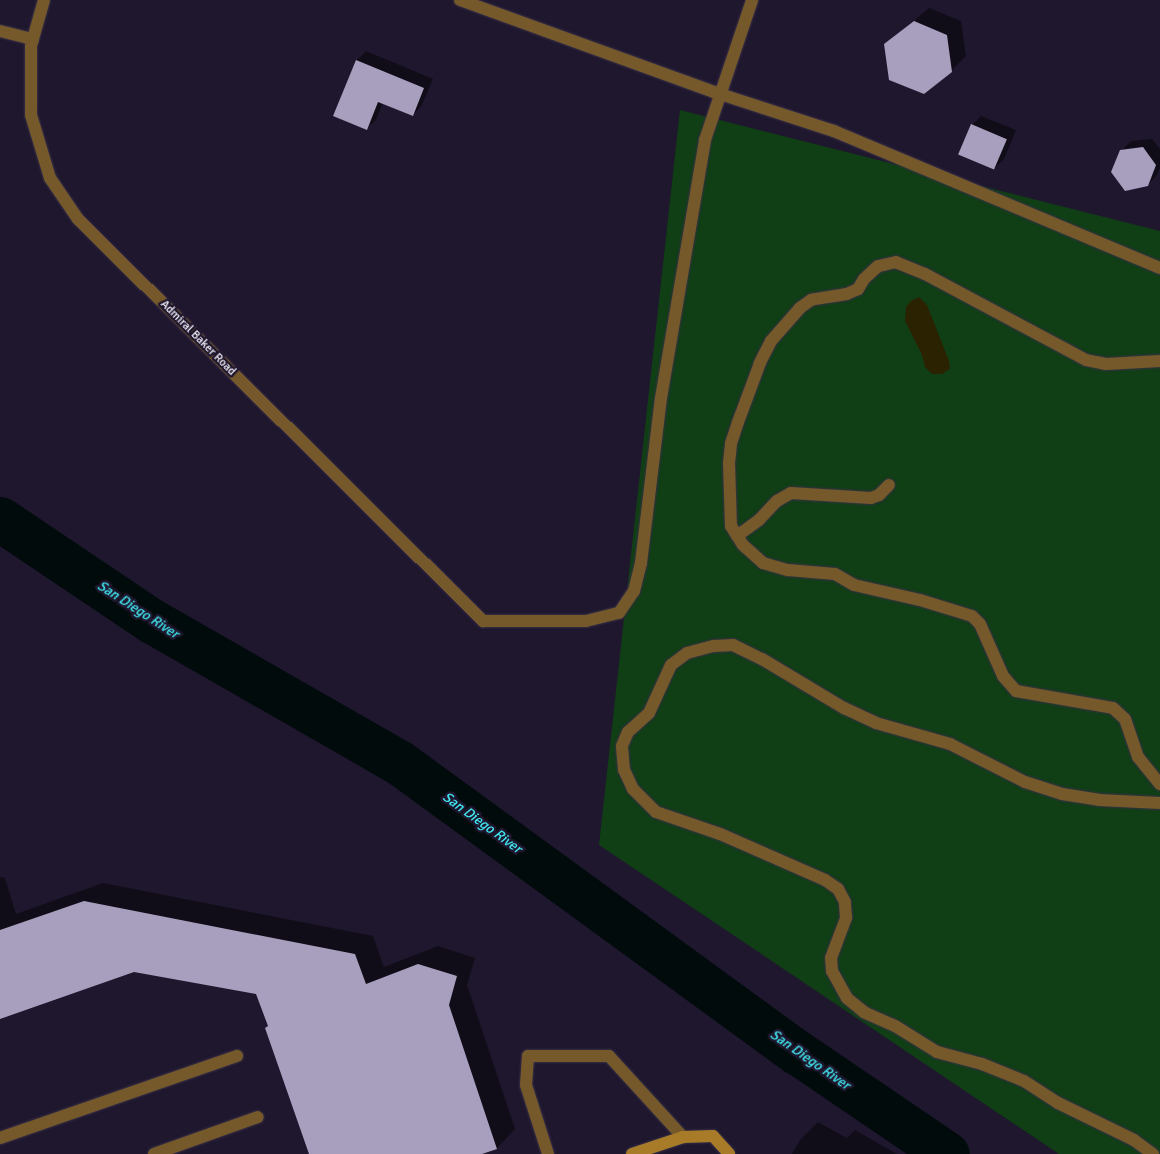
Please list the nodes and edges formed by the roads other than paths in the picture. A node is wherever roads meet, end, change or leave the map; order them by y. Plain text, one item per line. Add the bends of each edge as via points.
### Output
1 (44, 0) edge
2 (460, 0) edge
3 (752, 0) edge
4 (0, 31) edge
5 (33, 39) junction
6 (720, 94) junction
7 (1160, 268) edge
8 (1160, 361) edge
9 (889, 485) dead end
10 (737, 536) junction
11 (1160, 784) edge
12 (1160, 803) edge
13 (236, 1056) dead end
14 (258, 1117) dead end
15 (683, 1136) junction
16 (0, 1138) edge
17 (154, 1154) edge
18 (548, 1154) edge
19 (632, 1154) edge
20 (729, 1154) edge
21 (1153, 1154) edge

1 - 5 street, Admiral Baker Road
2 - 6 street
3 - 6 street
4 - 5 street
5 - 6 street, Admiral Baker Road via 30,115 50,178 78,219 483,621 586,621 619,613 634,591 641,563 662,398 705,140
6 - 7 street via 834,131
8 - 10 street via 1106,364 1086,360 925,274 896,262 878,266 858,289 810,300 771,341 731,444 731,526
9 - 10 street via 871,498 790,493
10 - 11 street via 755,557 768,565 836,574 854,585 972,616 980,624 1003,676 1016,691 1113,708 1125,720 1138,757
12 - 21 street via 1099,800 1062,794 1025,782 950,744 876,722 844,708 733,645 687,653 671,665 649,713 628,732 622,746 624,770 633,789 656,812 720,834 825,880 838,889 845,902 846,918 831,958 832,971 847,998 864,1012 895,1026 937,1052 982,1064 1024,1081 1058,1103 1134,1140
13 - 16 street
14 - 17 street
15 - 18 street via 609,1056 528,1056 526,1085
15 - 19 street
15 - 20 street via 714,1136

